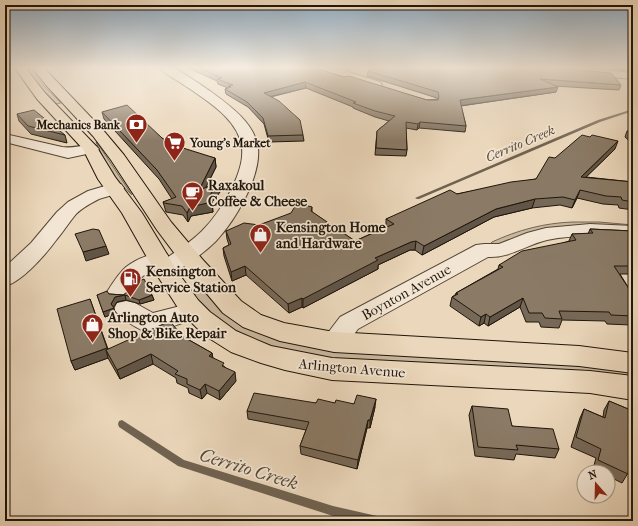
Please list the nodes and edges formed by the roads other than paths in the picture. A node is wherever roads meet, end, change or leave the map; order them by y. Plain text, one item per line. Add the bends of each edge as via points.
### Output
1 (38, 92) edge
2 (59, 92) edge
3 (198, 92) edge
4 (73, 108) junction
5 (56, 111) junction
6 (5, 138) edge
7 (91, 149) junction
8 (115, 188) junction
9 (633, 221) edge
10 (633, 232) edge
11 (484, 250) junction
12 (186, 254) junction
13 (162, 264) junction
14 (5, 279) edge
15 (192, 311) junction
16 (334, 342) junction
17 (633, 363) edge
18 (633, 388) edge

1 - 5 main road, Arlington Avenue
2 - 4 main road, Arlington Avenue
3 - 12 street via 231,115 246,136 250,150 246,172 226,215 211,235
4 - 5 main road
4 - 12 main road, Arlington Avenue via 118,158
5 - 7 main road, Arlington Avenue
6 - 7 street via 68,153
7 - 8 main road, Arlington Avenue via 107,179
8 - 13 main road, Arlington Avenue
8 - 14 street via 78,203 65,215 45,242
9 - 11 street, Boynton Avenue via 589,218 531,224 485,241
10 - 11 street, Boynton Avenue via 574,230 523,240 501,250
11 - 16 street, Boynton Avenue via 349,323
12 - 13 street
12 - 16 main road, Arlington Avenue via 232,307 252,321 280,332
13 - 15 main road, Arlington Avenue
13 - 15 street via 134,272 123,301 150,323
15 - 18 main road, Arlington Avenue via 213,329 237,343 263,355 293,363 332,368 590,382
16 - 17 main road, Arlington Avenue via 579,356

